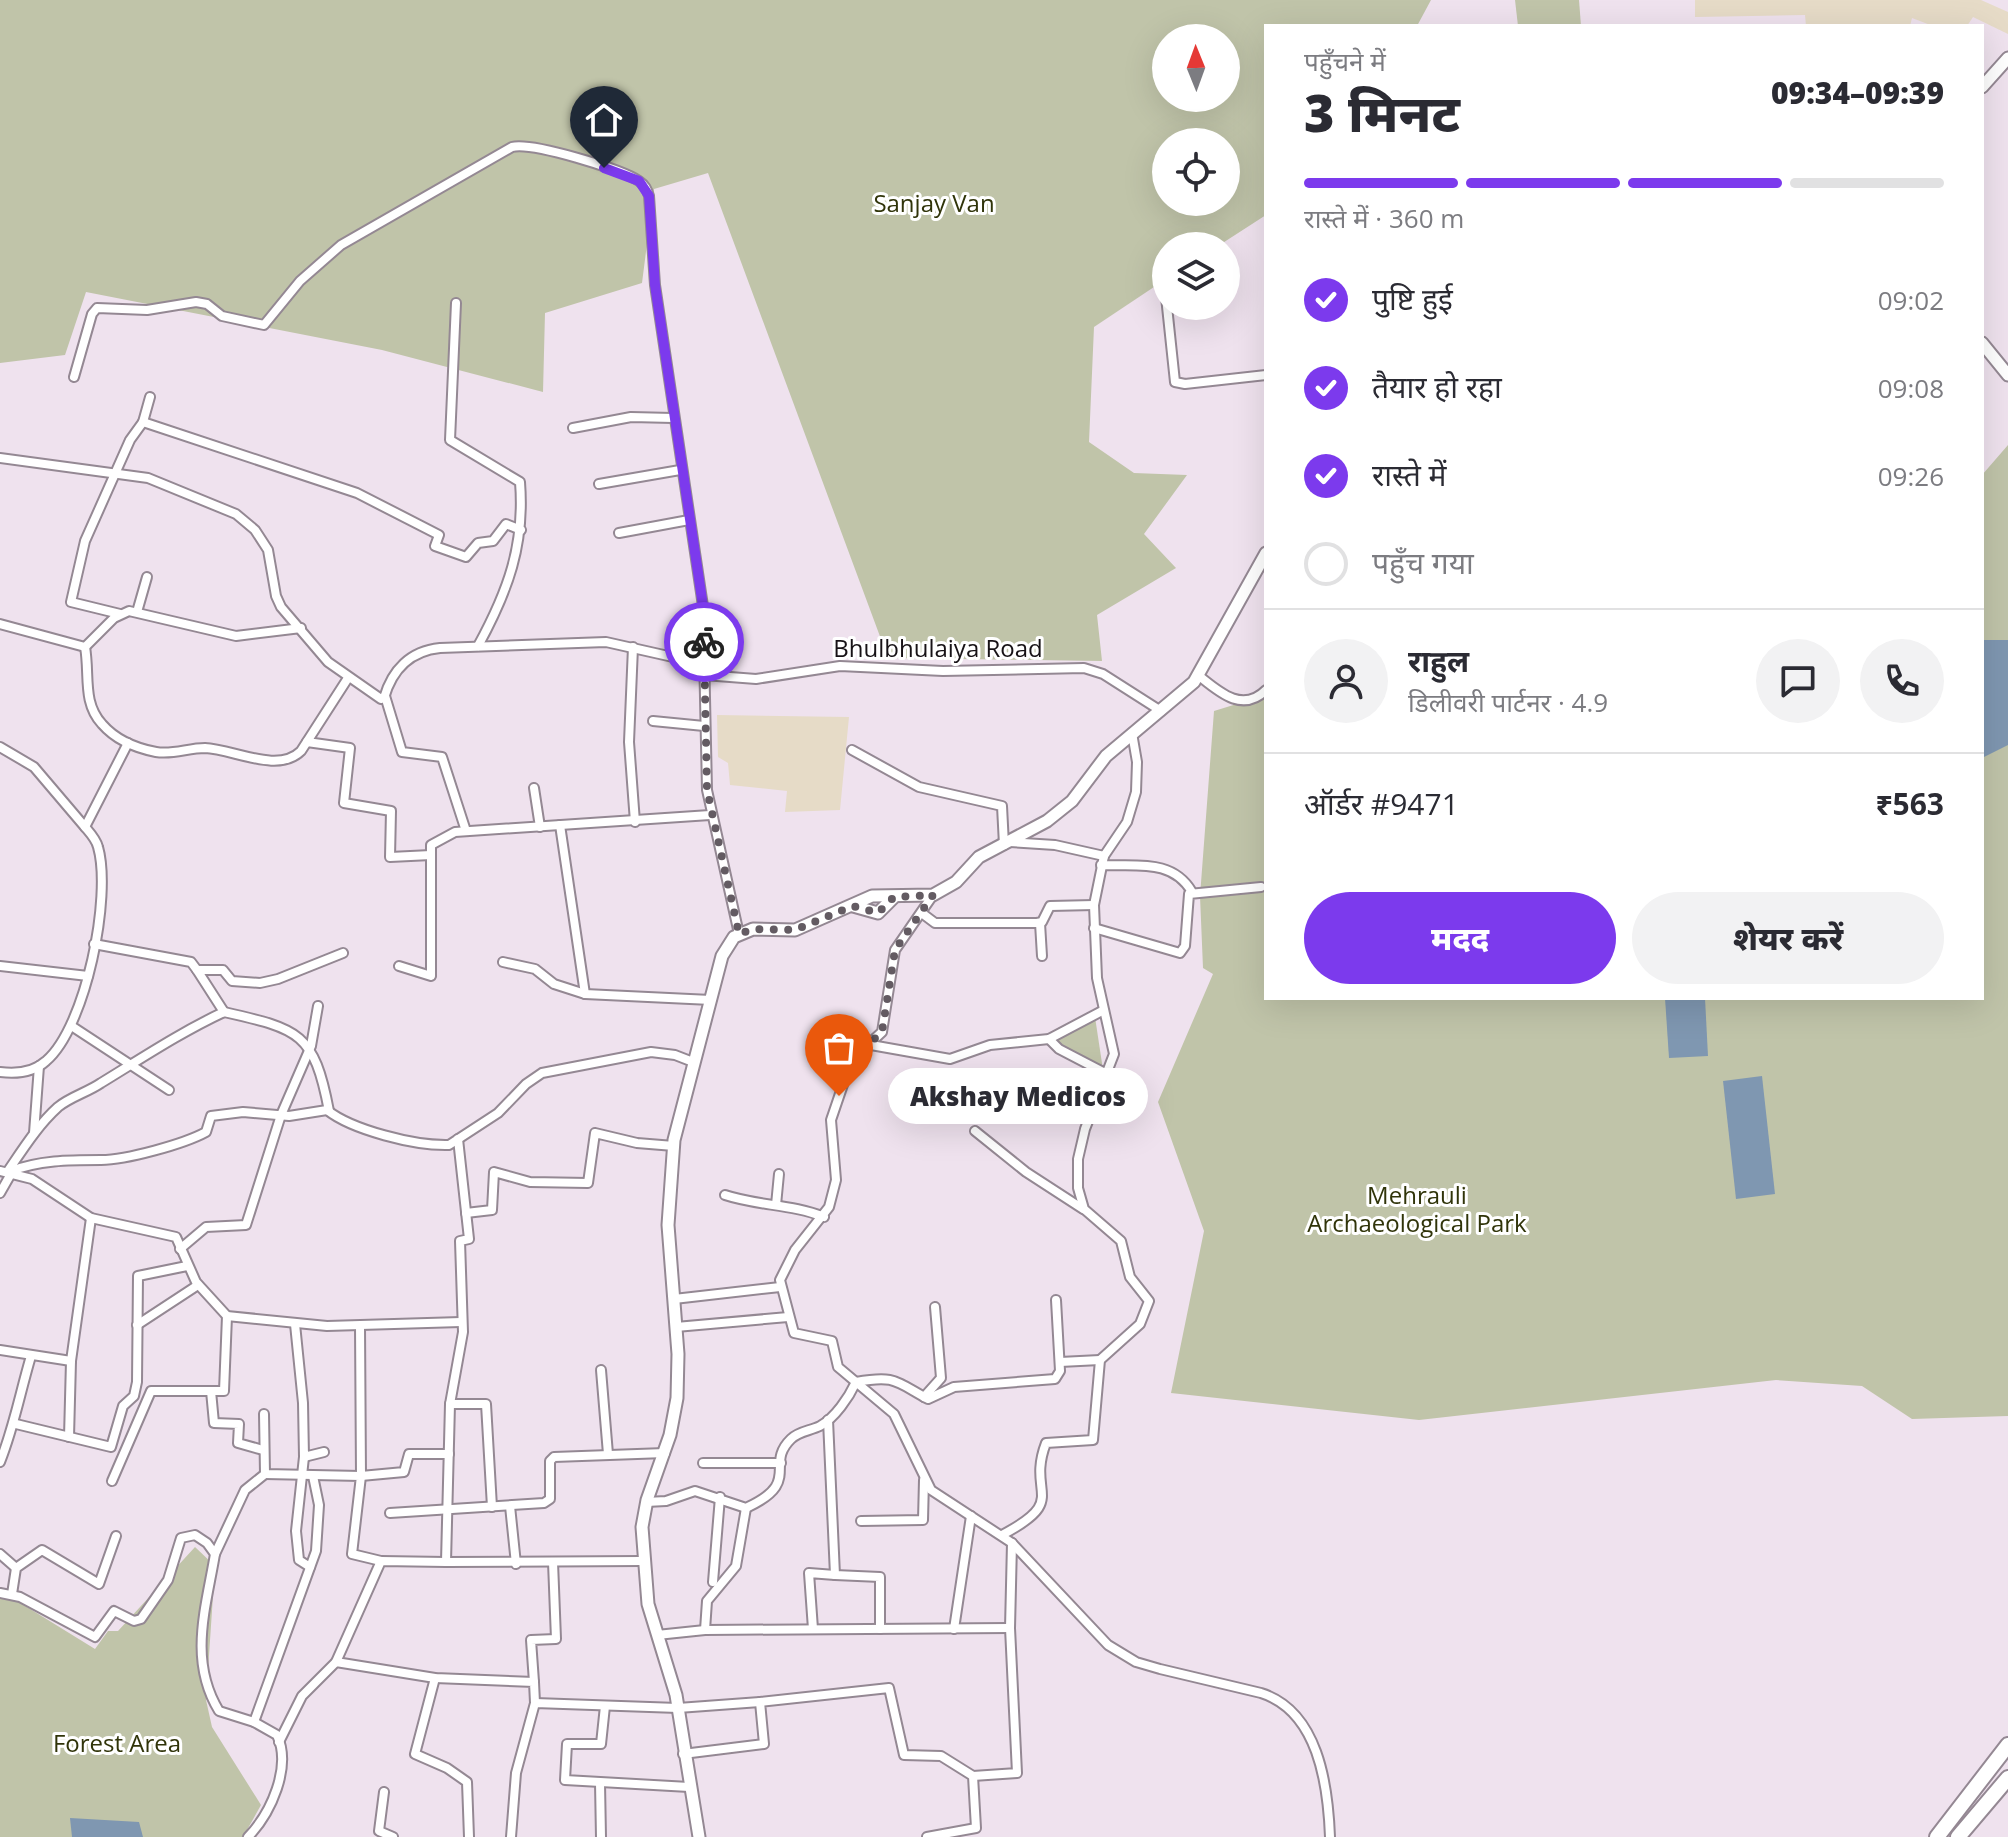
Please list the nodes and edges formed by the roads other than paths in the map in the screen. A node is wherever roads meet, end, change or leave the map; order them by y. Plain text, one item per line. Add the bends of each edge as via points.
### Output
1 (2008, 58) edge
2 (1984, 85) edge
3 (456, 303) dead end
4 (1168, 320) edge
5 (1984, 345) edge
6 (1264, 374) edge
7 (2008, 375) edge
8 (74, 377) dead end
9 (150, 397) dead end
10 (673, 418) junction
11 (143, 422) junction
12 (573, 428) dead end
13 (0, 458) edge
14 (680, 470) junction
15 (117, 472) junction
16 (599, 484) dead end
17 (689, 520) junction
18 (521, 530) junction
19 (619, 533) dead end
20 (1264, 557) edge
21 (147, 577) dead end
22 (137, 612) junction
23 (121, 614) junction
24 (0, 624) edge
25 (301, 628) junction
26 (478, 646) junction
27 (85, 647) junction
28 (633, 647) junction
29 (704, 672) junction
30 (1198, 675) junction
31 (348, 678) junction
32 (1264, 691) edge
33 (385, 696) junction
34 (1161, 711) junction
35 (653, 721) dead end
36 (704, 726) junction
37 (1132, 733) junction
38 (307, 742) junction
39 (128, 743) junction
40 (0, 747) edge
41 (852, 750) dead end
42 (534, 788) dead end
43 (710, 815) junction
44 (635, 822) junction
45 (560, 825) junction
46 (85, 827) junction
47 (540, 827) junction
48 (466, 831) junction
49 (1006, 843) junction
50 (431, 855) junction
51 (1103, 861) junction
52 (1261, 887) dead end
53 (1192, 892) junction
54 (933, 895) junction
55 (894, 897) junction
56 (1094, 905) junction
57 (853, 906) junction
58 (923, 914) junction
59 (1040, 923) junction
60 (1094, 928) junction
61 (739, 934) junction
62 (94, 944) junction
63 (343, 953) dead end
64 (1042, 956) dead end
65 (503, 962) dead end
66 (0, 966) edge
67 (399, 966) dead end
68 (197, 970) junction
69 (88, 976) junction
70 (585, 994) junction
71 (711, 1000) junction
72 (318, 1006) dead end
73 (1102, 1011) junction
74 (224, 1012) junction
75 (73, 1027) junction
76 (1049, 1039) junction
77 (871, 1045) junction
78 (311, 1046) junction
79 (130, 1062) junction
80 (693, 1062) junction
81 (39, 1066) junction
82 (0, 1072) edge
83 (1107, 1074) junction
84 (169, 1090) dead end
85 (329, 1111) junction
86 (281, 1115) junction
87 (975, 1131) dead end
88 (34, 1134) junction
89 (458, 1139) junction
90 (674, 1146) junction
91 (7, 1172) edge
92 (779, 1174) dead end
93 (0, 1193) edge
94 (725, 1195) dead end
95 (776, 1205) junction
96 (1084, 1209) junction
97 (466, 1213) junction
98 (824, 1217) junction
99 (91, 1218) junction
100 (180, 1249) junction
101 (187, 1266) junction
102 (198, 1285) junction
103 (780, 1287) junction
104 (674, 1299) junction
105 (1056, 1300) dead end
106 (935, 1307) dead end
107 (227, 1316) junction
108 (788, 1317) junction
109 (461, 1322) junction
110 (295, 1324) junction
111 (137, 1325) junction
112 (360, 1326) junction
113 (676, 1327) junction
114 (0, 1350) edge
115 (31, 1356) junction
116 (1100, 1360) junction
117 (71, 1361) junction
118 (1060, 1362) junction
119 (601, 1370) dead end
120 (856, 1382) junction
121 (211, 1391) junction
122 (924, 1397) junction
123 (450, 1404) junction
124 (264, 1414) dead end
125 (828, 1420) junction
126 (16, 1424) junction
127 (69, 1437) junction
128 (263, 1450) junction
129 (324, 1452) dead end
130 (665, 1453) junction
131 (449, 1454) junction
132 (608, 1454) junction
133 (304, 1457) junction
134 (0, 1460) edge
135 (703, 1463) dead end
136 (781, 1463) junction
137 (265, 1474) junction
138 (302, 1476) junction
139 (313, 1476) junction
140 (361, 1476) junction
141 (924, 1479) junction
142 (112, 1481) dead end
143 (720, 1497) junction
144 (646, 1502) junction
145 (510, 1506) junction
146 (492, 1507) junction
147 (746, 1508) junction
148 (449, 1510) junction
149 (390, 1513) dead end
150 (971, 1516) junction
151 (861, 1521) dead end
152 (1002, 1535) junction
153 (116, 1536) dead end
154 (1012, 1543) junction
155 (0, 1554) edge
156 (215, 1554) junction
157 (381, 1561) junction
158 (642, 1561) junction
159 (446, 1562) junction
160 (553, 1562) junction
161 (516, 1564) junction
162 (310, 1567) junction
163 (16, 1568) junction
164 (835, 1575) junction
165 (713, 1582) dead end
166 (0, 1593) edge
167 (12, 1594) junction
168 (1010, 1628) junction
169 (813, 1629) junction
170 (880, 1629) junction
171 (954, 1629) junction
172 (705, 1630) junction
173 (657, 1635) junction
174 (336, 1662) junction
175 (435, 1678) junction
176 (534, 1682) junction
177 (760, 1702) junction
178 (535, 1703) junction
179 (605, 1706) junction
180 (678, 1708) junction
181 (254, 1722) junction
182 (279, 1743) junction
183 (2008, 1745) edge
184 (683, 1754) junction
185 (973, 1776) junction
186 (2008, 1778) edge
187 (600, 1783) junction
188 (689, 1787) junction
189 (384, 1792) dead end
190 (248, 1837) edge
191 (393, 1837) edge
192 (469, 1837) edge
193 (511, 1837) edge
194 (601, 1837) edge
195 (699, 1837) edge
196 (927, 1837) edge
197 (1330, 1837) edge
198 (1937, 1837) edge
199 (1958, 1837) edge

1 - 2 street
3 - 18 street via 450,440 520,482
4 - 6 street via 1175,382
5 - 7 street
8 - 10 street via 97,308 147,310 196,302 222,316 264,325 300,281 341,245 523,144 626,174 647,188
9 - 11 street
10 - 12 street via 631,417
10 - 14 street
11 - 15 street
11 - 18 street via 372,499 439,535 435,546 466,557 478,543 493,541 506,524
13 - 15 street
14 - 16 street
14 - 17 street
15 - 23 street via 85,541 71,602
15 - 25 street via 170,484 244,519 268,550 278,602
17 - 19 street
17 - 29 street via 703,606
18 - 26 street via 512,573
20 - 30 street
21 - 22 street
22 - 23 street
22 - 25 street via 236,636
23 - 27 street
24 - 27 street
25 - 31 street via 319,654
26 - 28 street, Bhulbhulaiya Road via 587,641
26 - 33 street, Bhulbhulaiya Road via 431,649 412,656 393,674
27 - 39 street via 88,706 110,732
28 - 29 street, Bhulbhulaiya Road via 695,662
28 - 44 street via 629,742
29 - 34 street, Bhulbhulaiya Road via 756,679 840,666 943,671 1084,668 1103,674
29 - 36 street
30 - 32 street via 1232,699
30 - 34 street
31 - 33 street via 381,699
31 - 38 street
33 - 48 street via 402,752 442,757
34 - 37 street
35 - 36 street
36 - 43 street
37 - 49 street via 1095,766 1072,801
37 - 51 street via 1136,792 1127,822
38 - 39 street via 284,761 209,748 163,753
38 - 50 street via 350,748 344,803 391,811 390,857
39 - 46 street
40 - 46 street via 34,767
41 - 49 street via 919,787 1002,806
42 - 47 street
43 - 44 street
43 - 61 street
44 - 45 street
45 - 47 street
45 - 70 street
46 - 62 street via 100,857
47 - 48 street
48 - 50 street via 431,845
49 - 51 street via 1055,845
49 - 54 street via 979,857 956,882
50 - 67 street via 431,976
51 - 53 street via 1167,868 1180,874
51 - 56 street
52 - 53 street
53 - 60 street via 1180,953
54 - 55 street
54 - 58 street
55 - 57 street via 872,896
55 - 57 street via 878,913
56 - 59 street via 1050,906
56 - 60 street
57 - 61 street via 795,930
58 - 59 street via 935,923
58 - 77 street via 895,950 884,1025
59 - 64 street
60 - 73 street
61 - 71 street via 722,956
62 - 68 street via 191,962
62 - 69 street
63 - 68 street via 260,983 232,981 223,970
65 - 70 street via 535,969 554,984
66 - 69 street
68 - 74 street
69 - 75 street
70 - 71 street
71 - 80 street
72 - 78 street
73 - 76 street
73 - 83 street via 1114,1054
74 - 78 street via 274,1023
74 - 79 street
75 - 79 street
75 - 81 street
76 - 77 street via 990,1045 950,1059
76 - 83 street
77 - 98 street via 849,1067 831,1120 836,1180
78 - 85 street
78 - 86 street
79 - 84 street
79 - 88 street via 62,1104
80 - 89 street via 651,1052 542,1073 504,1109
80 - 90 street
81 - 82 street
81 - 88 street
83 - 96 street via 1078,1159
85 - 86 street
85 - 89 street via 339,1121 370,1131 442,1145
86 - 91 street via 211,1116 208,1130 184,1141 105,1160 38,1162
86 - 100 street via 246,1225 206,1227
87 - 96 street
88 - 91 street
89 - 97 street
90 - 97 street via 595,1133 588,1183 530,1182 494,1172 492,1210
90 - 104 street via 668,1225
91 - 93 street
91 - 99 street via 32,1179
92 - 95 street
94 - 95 street
95 - 98 street
96 - 116 street via 1121,1241 1130,1277 1149,1301 1140,1324
97 - 109 street via 469,1239 460,1241
98 - 103 street via 795,1250
99 - 100 street via 171,1234
99 - 117 street
100 - 101 street
101 - 102 street
101 - 111 street via 138,1276
102 - 107 street
102 - 111 street
103 - 104 street
103 - 108 street
104 - 113 street
105 - 118 street
106 - 122 street via 941,1378
107 - 110 street
107 - 121 street via 224,1391
108 - 113 street
108 - 120 street via 794,1333 832,1341 838,1367
109 - 112 street
109 - 123 street
110 - 112 street
110 - 133 street
111 - 127 street via 137,1382 134,1396 123,1406 111,1447
112 - 140 street
113 - 130 street via 677,1398
114 - 115 street
115 - 117 street
115 - 126 street via 15,1409
116 - 118 street
116 - 152 street via 1093,1440 1046,1443 1040,1509
117 - 127 street
118 - 122 street via 1055,1379 954,1387 933,1399
119 - 132 street
120 - 122 street via 897,1379
120 - 125 street
120 - 141 street via 894,1414
121 - 128 street via 214,1423 239,1424 238,1443
121 - 142 street via 151,1391
123 - 131 street
123 - 146 street via 486,1404
124 - 128 street
125 - 136 street via 793,1436
125 - 164 street
126 - 127 street
126 - 134 street
128 - 137 street
129 - 133 street
130 - 132 street
130 - 144 street
131 - 140 street via 409,1454 404,1472
131 - 148 street
132 - 145 street via 554,1457 548,1502
133 - 138 street
135 - 136 street
136 - 147 street via 774,1492
137 - 138 street
137 - 156 street via 245,1490
138 - 139 street
138 - 162 street via 296,1531 299,1560
139 - 140 street
139 - 162 street via 319,1505
140 - 157 street via 352,1554
141 - 150 street via 938,1497
141 - 151 street via 923,1520
143 - 144 street via 688,1491 670,1500
143 - 147 street
143 - 165 street
144 - 158 street
145 - 146 street
145 - 161 street
146 - 148 street
147 - 172 street via 736,1566 704,1606
148 - 149 street
148 - 159 street
150 - 152 street
150 - 171 street
152 - 154 street
153 - 163 street via 99,1584 42,1550
154 - 168 street
154 - 197 street via 1120,1654 1261,1693 1291,1708 1324,1776
155 - 163 street
156 - 167 street via 195,1535 181,1538 168,1580 141,1619 114,1611 95,1637
156 - 181 street via 199,1648 201,1666 219,1711
157 - 159 street
157 - 174 street
158 - 160 street
158 - 173 street
159 - 161 street
160 - 161 street
160 - 176 street via 556,1639 531,1640
162 - 181 street
163 - 167 street
164 - 169 street via 809,1573
164 - 170 street via 880,1577
166 - 167 street
168 - 171 street
168 - 185 street via 1017,1773
169 - 170 street
169 - 172 street
170 - 171 street
172 - 173 street
173 - 180 street
174 - 175 street
174 - 182 street via 302,1696
175 - 176 street
175 - 192 street via 415,1754 467,1782
176 - 178 street
177 - 180 street
177 - 184 street via 764,1744
177 - 185 street via 889,1688 904,1755 941,1756
178 - 179 street
178 - 193 street via 516,1773
179 - 180 street
179 - 187 street via 601,1744 566,1746 565,1780
180 - 184 street
181 - 182 street via 270,1729
182 - 190 street via 283,1760 270,1805
183 - 198 highway
184 - 188 street
185 - 196 street via 976,1828
186 - 199 highway
187 - 188 street
187 - 194 street
188 - 195 street
189 - 191 street via 379,1831

